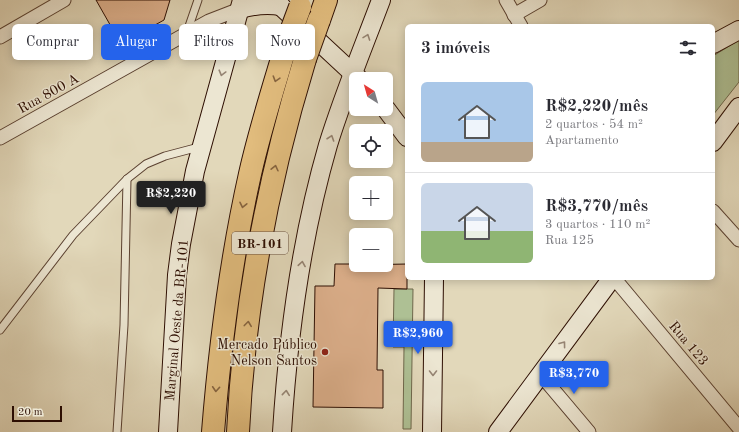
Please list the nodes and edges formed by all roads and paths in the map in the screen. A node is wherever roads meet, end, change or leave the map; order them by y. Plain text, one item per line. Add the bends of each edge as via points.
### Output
1 (64, 0) edge
2 (198, 0) edge
3 (381, 0) edge
4 (506, 0) edge
5 (540, 0) edge
6 (287, 3) edge
7 (241, 4) edge
8 (316, 16) edge
9 (518, 20) edge
10 (190, 24) edge
11 (204, 24) edge
12 (739, 30) edge
13 (0, 37) edge
14 (179, 38) edge
15 (715, 43) edge
16 (353, 72) edge
17 (357, 72) edge
18 (349, 94) edge
19 (739, 107) edge
20 (391, 116) edge
21 (405, 134) edge
22 (0, 138) edge
23 (715, 139) edge
24 (202, 147) junction
25 (127, 179) junction
26 (715, 213) edge
27 (739, 240) edge
28 (434, 280) edge
29 (612, 280) edge
30 (615, 280) edge
31 (0, 330) edge
32 (541, 375) junction
33 (739, 428) edge
34 (117, 432) edge
35 (168, 432) edge
36 (213, 432) edge
37 (238, 432) edge
38 (282, 432) edge
39 (432, 432) edge
40 (498, 432) edge
41 (589, 432) edge

1 - 13 street
2 - 10 lane
17 -> 3 main road
4 - 9 street
5 - 9 street
6 - 7 main road
6 - 8 main road
6 -> 36 highway, BR-101, bridge via 287,42 250,172 241,218 223,325
7 - 11 street, Rua 800 A
7 -> 24 main road, Marginal Oeste da BR-101
8 - 16 main road
37 -> 8 highway, BR-101, bridge via 244,356 259,247 279,152
12 - 15 main road
14 - 22 street, Rua 800 A
38 -> 18 main road via 305,243 329,144
19 - 23 main road
20 - 21 main road
24 - 25 lane via 159,158 146,164
24 - 35 main road, Marginal Oeste da BR-101 via 189,195 177,275
25 - 31 lane via 73,235
25 - 34 lane via 124,324
26 - 27 street
28 -> 39 main road
32 -> 29 main road
30 - 33 street, Rua 123
32 - 40 main road
32 - 41 street

